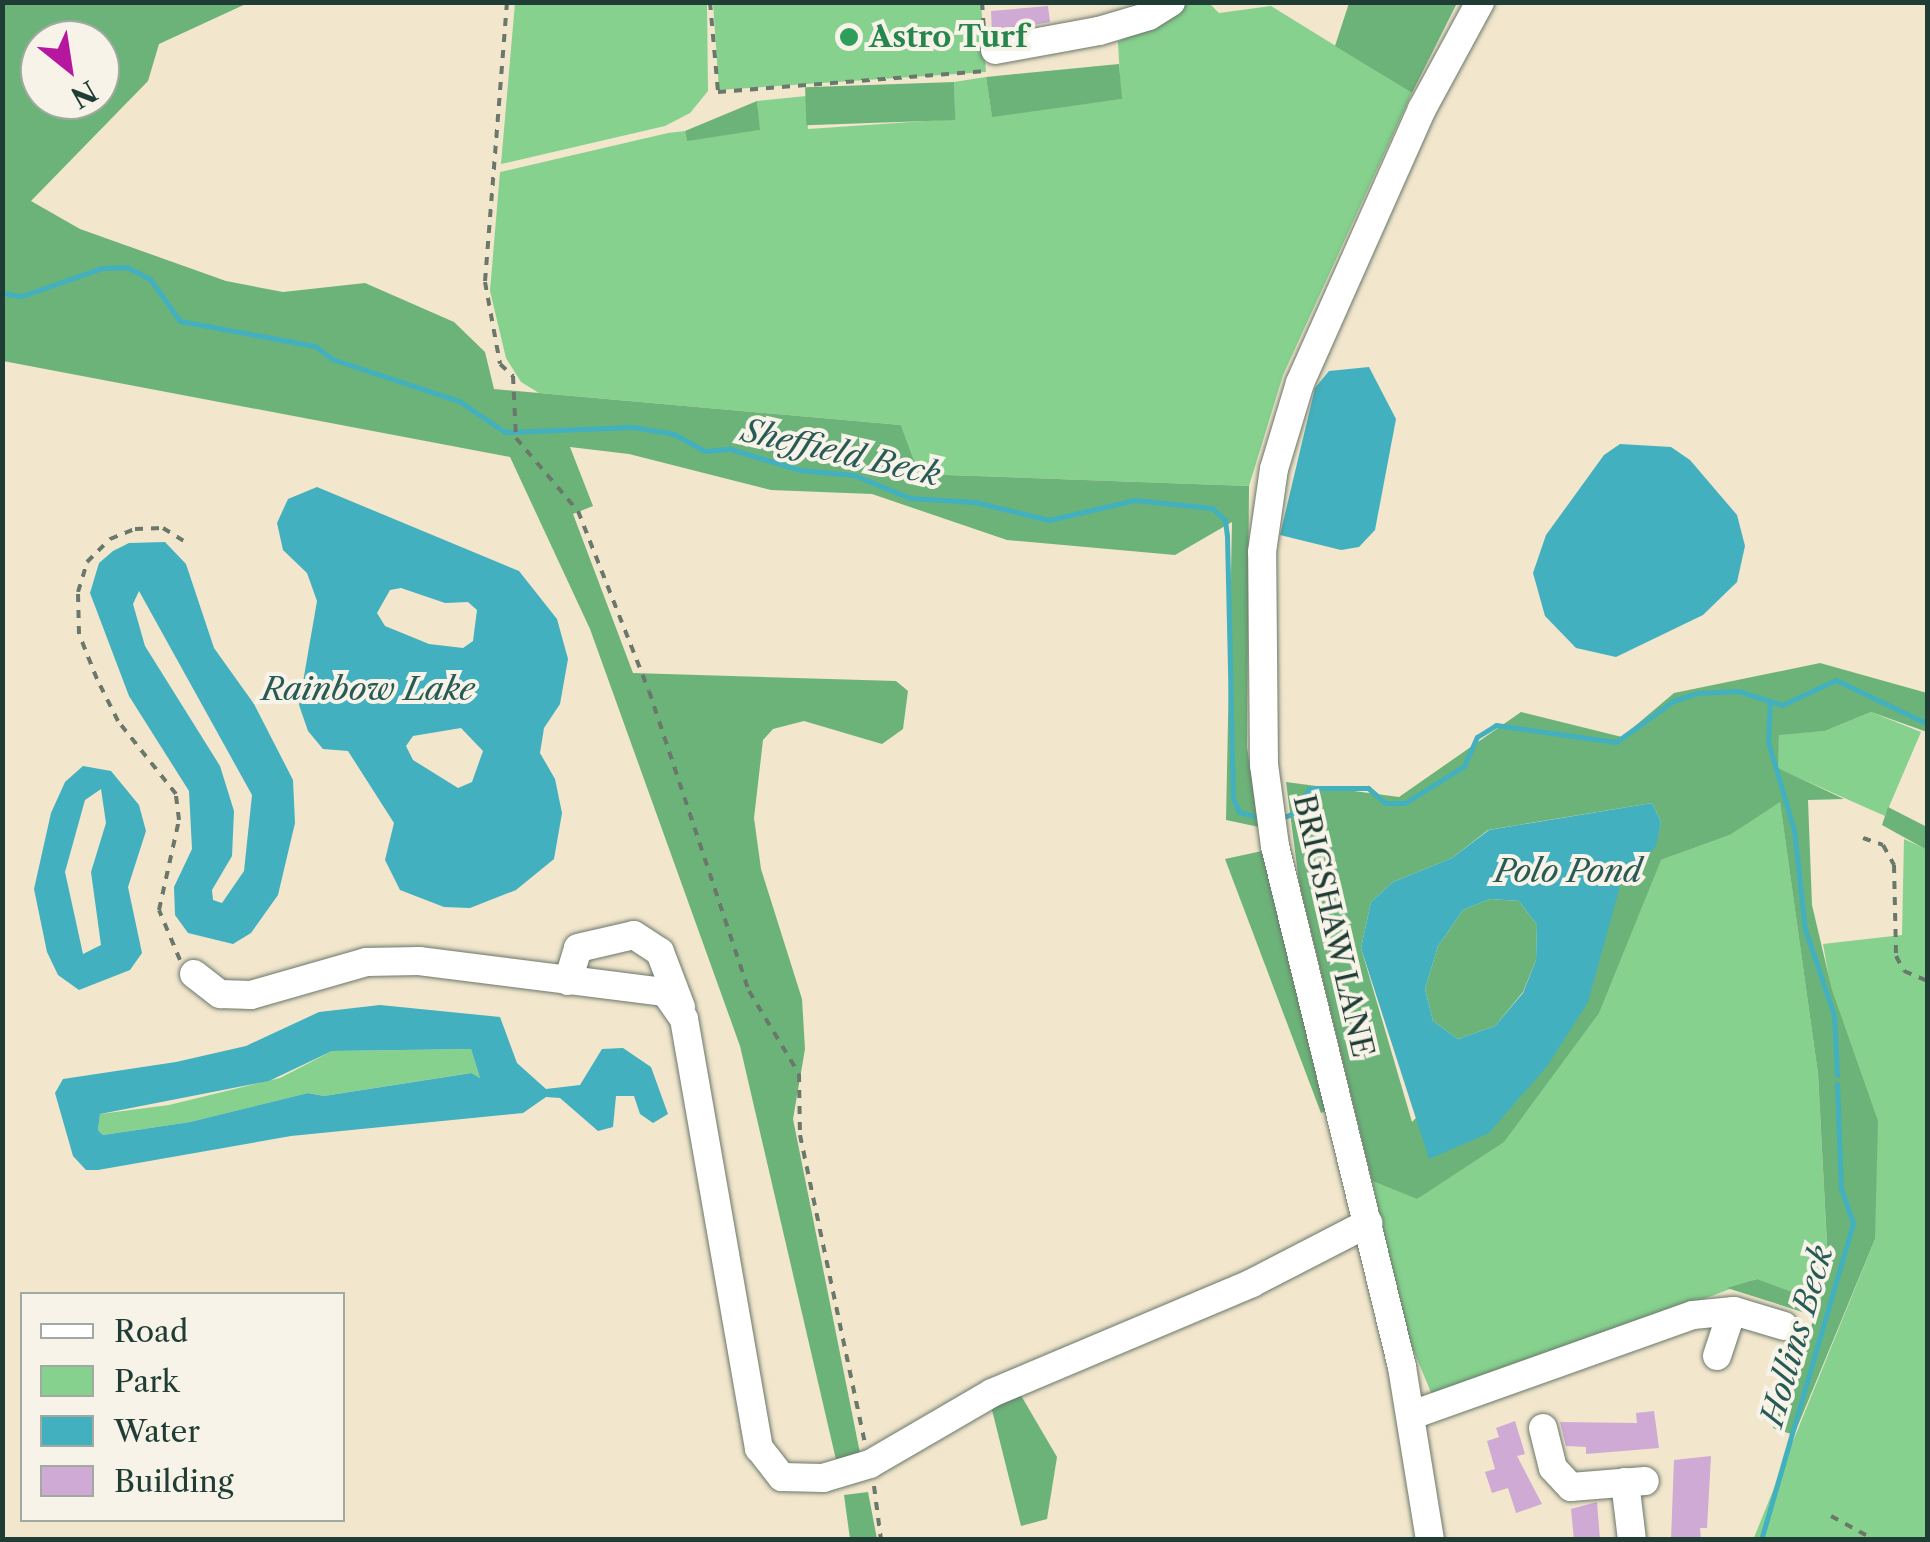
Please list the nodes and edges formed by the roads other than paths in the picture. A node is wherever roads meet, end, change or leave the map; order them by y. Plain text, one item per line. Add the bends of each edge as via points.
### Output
1 (1171, 2) edge
2 (1480, 2) edge
3 (995, 50) dead end
4 (194, 974) road end
5 (568, 981) junction
6 (684, 1018) junction
7 (1368, 1223) junction
8 (1732, 1311) junction
9 (1784, 1326) dead end
10 (1717, 1356) dead end
11 (1412, 1415) junction
12 (1543, 1428) dead end
13 (1430, 1540) edge
14 (1632, 1540) edge

1 - 3 street via 1099,31
2 - 7 street, BRIGSHAW LANE via 1422,109 1300,383 1274,469 1262,552 1264,765 1274,846
4 - 5 street via 220,994 250,995 366,962 419,960
5 - 6 street via 665,992
5 - 6 street via 578,948 634,934 660,952
6 - 7 street via 759,1448 782,1477 823,1478 870,1464 992,1393 1252,1283
7 - 11 street, BRIGSHAW LANE
8 - 9 street
8 - 10 street
8 - 11 street via 1693,1315
11 - 13 street, BRIGSHAW LANE
12 - 14 street via 1553,1468 1571,1487 1635,1482

